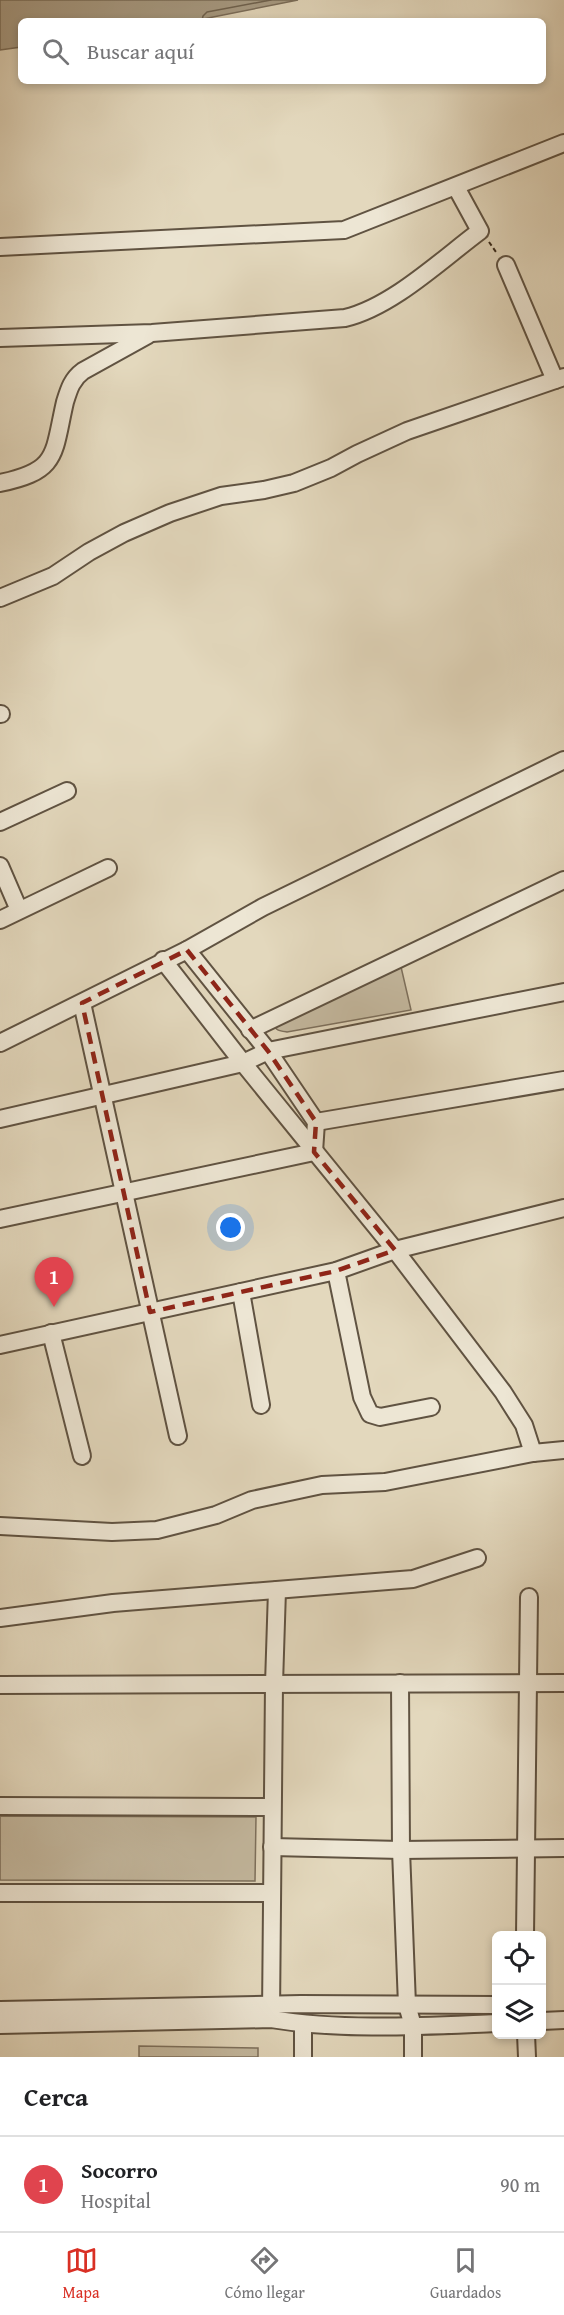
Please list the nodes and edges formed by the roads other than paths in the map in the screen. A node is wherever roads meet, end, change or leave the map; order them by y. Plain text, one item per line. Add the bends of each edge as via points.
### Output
1 (564, 143) edge
2 (456, 187) junction
3 (0, 247) edge
4 (506, 265) road end
5 (152, 333) junction
6 (0, 338) edge
7 (559, 379) edge
8 (0, 483) edge
9 (0, 598) edge
10 (564, 760) edge
11 (67, 791) dead end
12 (0, 822) edge
13 (0, 866) edge
14 (108, 868) dead end
15 (564, 880) edge
16 (20, 910) junction
17 (0, 920) edge
18 (187, 950) junction
19 (163, 960) junction
20 (564, 992) edge
21 (82, 1003) junction
22 (250, 1030) junction
23 (0, 1043) edge
24 (268, 1051) junction
25 (243, 1063) junction
26 (564, 1080) edge
27 (104, 1095) junction
28 (0, 1119) edge
29 (315, 1122) junction
30 (314, 1152) junction
31 (125, 1194) junction
32 (564, 1208) edge
33 (0, 1219) edge
34 (395, 1250) junction
35 (336, 1271) junction
36 (241, 1292) junction
37 (150, 1312) junction
38 (51, 1333) junction
39 (0, 1345) edge
40 (261, 1405) dead end
41 (431, 1407) dead end
42 (178, 1436) dead end
43 (564, 1450) edge
44 (533, 1453) junction
45 (82, 1456) dead end
46 (0, 1526) edge
47 (477, 1558) dead end
48 (277, 1590) junction
49 (529, 1598) dead end
50 (0, 1618) edge
51 (399, 1683) junction
52 (528, 1683) junction
53 (564, 1683) edge
54 (274, 1684) junction
55 (0, 1685) edge
56 (0, 1806) edge
57 (272, 1807) junction
58 (272, 1847) junction
59 (525, 1848) junction
60 (564, 1848) edge
61 (401, 1850) junction
62 (0, 1893) edge
63 (272, 1893) junction
64 (525, 1931) edge
65 (407, 2005) junction
66 (492, 2005) edge
67 (0, 2010) edge
68 (271, 2012) junction
69 (564, 2020) edge
70 (546, 2021) edge
71 (492, 2023) edge
72 (303, 2024) junction
73 (0, 2025) edge
74 (413, 2026) junction
75 (526, 2039) edge
76 (303, 2057) edge
77 (413, 2057) edge
78 (527, 2057) edge

1 - 2 street
2 - 3 street via 345,230
2 - 5 street via 480,231 361,315
4 - 7 street
5 - 6 street
5 - 8 street via 74,378 52,456 26,478
7 - 9 street via 407,431 313,477 221,496 170,513 88,552 53,576
10 - 18 street via 273,902
11 - 12 street
13 - 16 street
14 - 16 street
15 - 22 street
16 - 17 street
18 - 19 street
18 - 22 street
19 - 21 street
19 - 25 street
20 - 24 street
21 - 23 street
21 - 27 street
22 - 24 street
24 - 25 street
24 - 29 street
25 - 27 street
25 - 30 street
26 - 29 street
27 - 28 street
27 - 31 street
29 - 30 street
30 - 31 street
30 - 34 street
31 - 33 street
31 - 37 street
32 - 34 street
34 - 35 street
34 - 44 street via 503,1392 524,1425
35 - 36 street
35 - 41 street via 362,1397 370,1414 380,1417
36 - 37 street
36 - 40 street
37 - 38 street
37 - 42 street
38 - 39 street
38 - 45 street
43 - 44 street
44 - 46 street via 385,1482 322,1485 252,1500 216,1515 157,1530 112,1532
47 - 48 street via 413,1579
48 - 50 street via 113,1603
48 - 54 street
49 - 52 street
51 - 52 street
51 - 54 street
51 - 61 street
52 - 53 street
52 - 59 street
54 - 55 street
54 - 57 street
56 - 57 street
57 - 58 street
58 - 61 street
58 - 63 street
59 - 60 street
59 - 61 street
59 - 64 street
61 - 65 street
62 - 63 street
63 - 68 street
65 - 66 street
65 - 68 street
65 - 74 street
67 - 68 street
68 - 72 street
68 - 73 street
69 - 70 street
71 - 74 street
72 - 74 street
72 - 76 street
74 - 77 street
75 - 78 street

